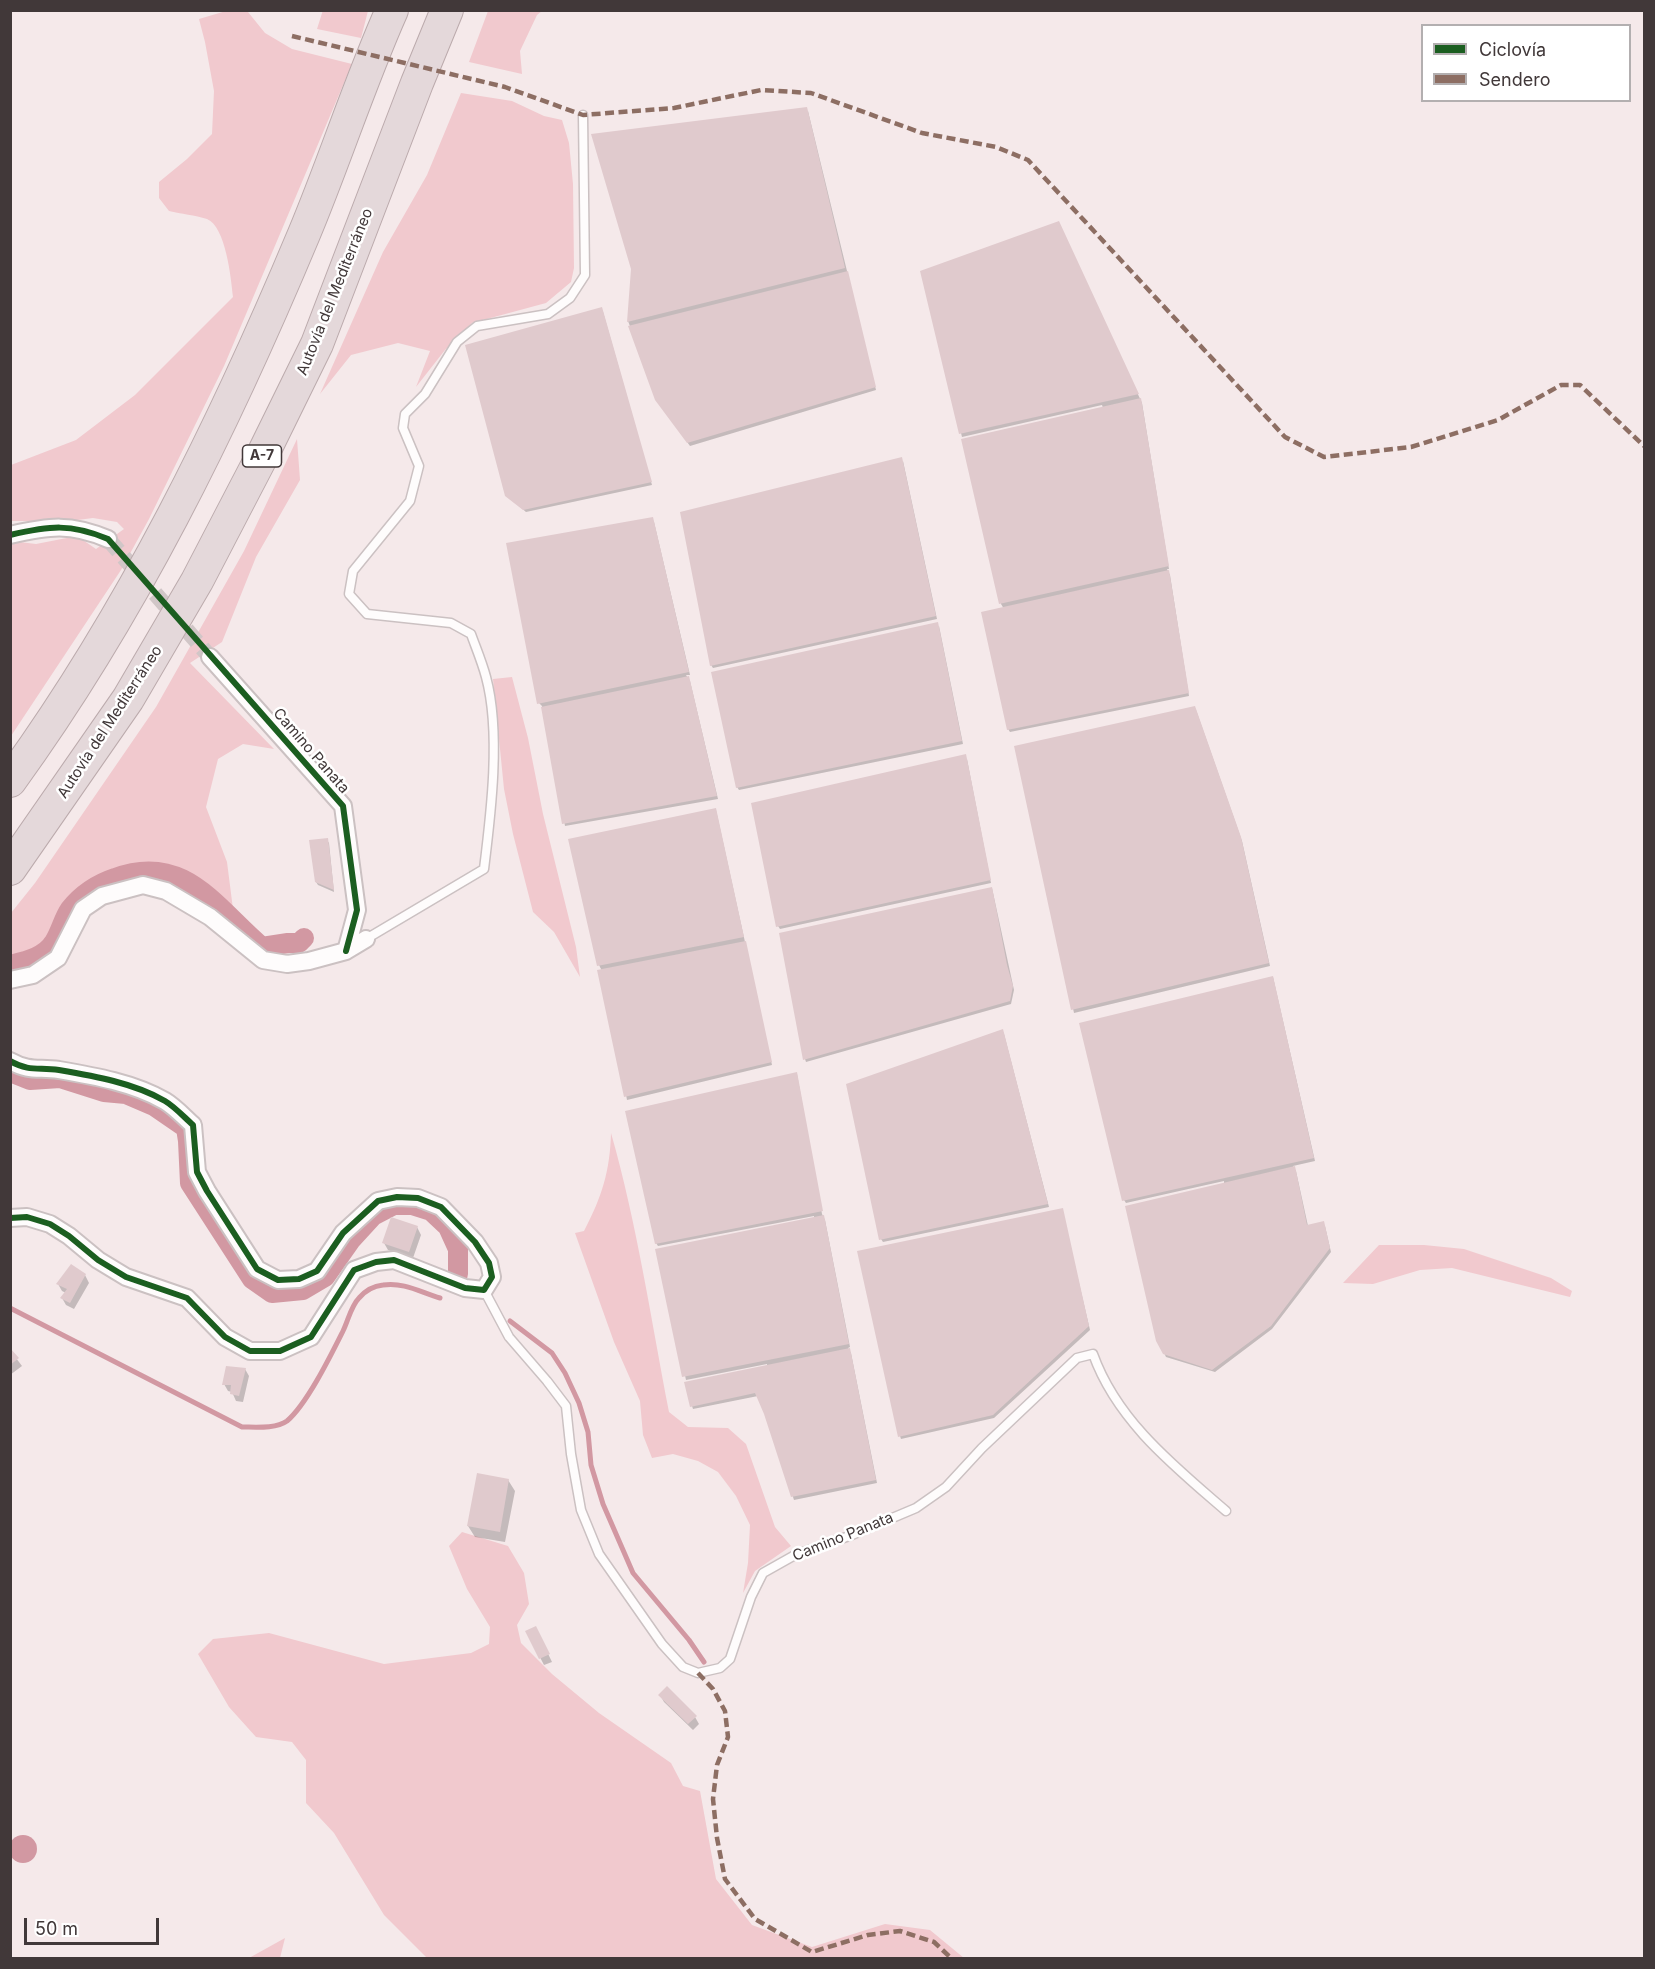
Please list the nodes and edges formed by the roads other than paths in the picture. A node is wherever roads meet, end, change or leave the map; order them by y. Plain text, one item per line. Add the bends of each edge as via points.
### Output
1 (392, 10) edge
2 (447, 10) edge
3 (583, 115) dead end
4 (10, 535) edge
5 (108, 539) tunnel mouth
6 (210, 657) tunnel mouth
7 (10, 781) edge
8 (10, 869) edge
9 (366, 939) joint
10 (346, 951) junction
11 (10, 980) edge
12 (10, 1061) edge
13 (10, 1218) edge
14 (484, 1290) junction
15 (1226, 1512) dead end

1 - 7 highway via 305,232 250,359 171,521 104,640
2 - 8 highway, Autovía del Mediterráneo / A-7 via 317,344 261,458 197,581 128,699
3 - 9 lane via 585,275 570,298 548,314 477,326 457,342 425,394 405,414 403,428 419,466 410,501 353,571 349,594 367,614 451,622 471,634 486,679 494,737 484,869
4 - 5 street via 45,527 84,529
6 - 10 street, Camino Panata via 343,806 357,910
9 - 10 street
10 - 11 street via 287,964 263,960 210,917 166,891 143,885 102,896 83,909 58,958 33,975
12 - 14 street via 24,1068 56,1069 122,1084 167,1102 192,1125 197,1172 220,1214 257,1269 278,1280 299,1280 318,1271 343,1233 378,1201 418,1198 441,1207 475,1242 489,1263 492,1277
13 - 14 street via 27,1217 50,1224 126,1277 187,1298 225,1337 250,1351 280,1351 311,1337 354,1270 376,1262 394,1260 465,1288
14 - 15 lane, Camino Panata via 509,1337 566,1406 581,1510 599,1554 662,1644 683,1667 698,1673 720,1668 730,1659 763,1573 795,1555 916,1508 946,1487 1077,1358 1093,1354 1101,1376 1147,1440

